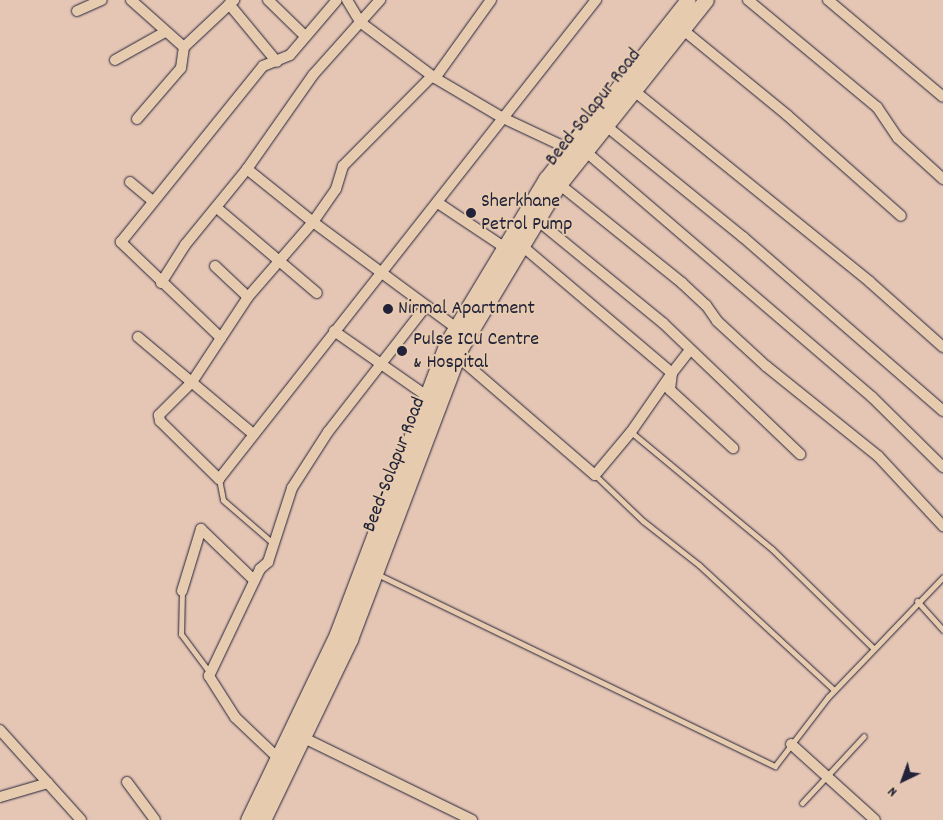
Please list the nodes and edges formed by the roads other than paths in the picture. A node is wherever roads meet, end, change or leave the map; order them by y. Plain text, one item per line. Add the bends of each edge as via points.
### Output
1 (102, 0) edge
2 (268, 0) edge
3 (337, 0) edge
4 (347, 0) edge
5 (380, 0) edge
6 (491, 0) edge
7 (596, 0) edge
8 (688, 0) edge
9 (706, 0) edge
10 (748, 0) edge
11 (828, 0) edge
12 (135, 1) edge
13 (232, 2) edge
14 (841, 4) edge
15 (77, 12) dead end
16 (360, 22) junction
17 (682, 29) junction
18 (165, 32) junction
19 (304, 35) junction
20 (184, 48) junction
21 (115, 60) dead end
22 (277, 62) junction
23 (434, 77) junction
24 (633, 90) junction
25 (943, 97) edge
26 (503, 118) junction
27 (137, 119) dead end
28 (605, 125) junction
29 (569, 149) junction
30 (585, 151) junction
31 (247, 169) junction
32 (943, 180) edge
33 (130, 182) dead end
34 (560, 184) junction
35 (153, 201) junction
36 (438, 202) junction
37 (217, 208) junction
38 (900, 216) dead end
39 (537, 220) junction
40 (313, 222) junction
41 (521, 245) junction
42 (504, 246) junction
43 (280, 263) junction
44 (216, 266) dead end
45 (381, 273) junction
46 (161, 283) junction
47 (317, 293) dead end
48 (248, 297) junction
49 (426, 306) junction
50 (456, 328) junction
51 (334, 331) junction
52 (138, 336) dead end
53 (221, 338) junction
54 (943, 347) edge
55 (690, 350) junction
56 (457, 356) junction
57 (381, 364) junction
58 (672, 373) junction
59 (192, 382) junction
60 (427, 396) junction
61 (943, 410) edge
62 (631, 432) junction
63 (253, 434) junction
64 (733, 448) dead end
65 (800, 454) dead end
66 (943, 467) edge
67 (595, 475) junction
68 (219, 479) junction
69 (943, 526) edge
70 (274, 544) junction
71 (375, 573) junction
72 (943, 577) edge
73 (254, 580) junction
74 (182, 591) joint
75 (917, 601) junction
76 (943, 630) edge
77 (873, 648) junction
78 (210, 673) junction
79 (834, 690) junction
80 (0, 730) edge
81 (864, 736) dead end
82 (304, 738) junction
83 (791, 744) junction
84 (278, 758) junction
85 (824, 776) junction
86 (127, 782) dead end
87 (48, 783) junction
88 (0, 797) edge
89 (802, 803) dead end
90 (81, 820) edge
91 (155, 820) edge
92 (248, 820) edge
93 (263, 820) edge
94 (472, 820) edge
95 (875, 820) edge

1 - 15 street
2 - 19 street
3 - 19 street
4 - 16 street
5 - 16 street
6 - 23 street
7 - 26 street
8 - 29 main road, Beed-Solapur Road
9 - 17 main road, Beed-Solapur Road
10 - 32 street via 877,107 898,138
11 - 14 street
12 - 18 street
13 - 20 street
13 - 22 street
14 - 25 street
16 - 23 street
16 - 31 street via 312,75
17 - 24 main road, Beed-Solapur Road
17 - 38 street via 787,115
18 - 20 street
18 - 21 street
19 - 22 street via 290,55
20 - 27 street via 181,68
22 - 35 street via 263,66
23 - 26 street
23 - 40 street via 343,166 336,189
24 - 28 main road, Beed-Solapur Road
24 - 54 street via 870,282
26 - 29 street
26 - 36 street
28 - 30 main road, Beed-Solapur Road
28 - 61 street via 743,237
29 - 42 main road, Beed-Solapur Road
30 - 34 main road, Beed-Solapur Road
30 - 66 street via 872,398
31 - 37 street
31 - 40 street
33 - 35 street
34 - 39 main road, Beed-Solapur Road
34 - 69 street via 682,283 766,366 878,456
35 - 46 street via 121,242
36 - 42 street
36 - 45 street
37 - 43 street
37 - 46 street via 186,245
39 - 41 main road, Beed-Solapur Road
39 - 55 street via 663,323
40 - 43 street
40 - 45 street
41 - 56 main road, Beed-Solapur Road
41 - 58 street
42 - 50 main road, Beed-Solapur Road
43 - 47 street
43 - 48 street
44 - 48 street
45 - 49 street
45 - 51 street
46 - 53 street
48 - 53 street
49 - 50 street
49 - 57 street
50 - 60 main road, Beed-Solapur Road
51 - 57 street
51 - 63 street
52 - 59 street
53 - 59 street
55 - 58 street
55 - 65 street
56 - 67 street
56 - 71 main road, Beed-Solapur Road
57 - 60 street
57 - 70 street via 328,432 292,488
58 - 62 street
58 - 64 street via 670,390
59 - 63 street
59 - 68 street via 159,415 160,421
60 - 84 main road, Beed-Solapur Road via 337,634
62 - 67 street
62 - 77 lane via 772,549
63 - 68 street
67 - 79 lane via 643,521 699,565
68 - 70 lane via 223,500
70 - 73 street via 268,562
71 - 82 main road, Beed-Solapur Road via 346,648
71 - 83 lane via 775,766
72 - 75 lane
73 - 74 street via 201,530
73 - 78 street
74 - 78 lane via 181,634
75 - 76 lane
75 - 77 lane
77 - 79 lane
78 - 84 street via 235,717
79 - 83 lane
80 - 87 street
81 - 85 lane
82 - 93 main road, Beed-Solapur Road
82 - 94 street
83 - 85 street
84 - 92 main road, Beed-Solapur Road
85 - 89 lane
85 - 95 street
86 - 91 street
87 - 88 street
87 - 90 street

